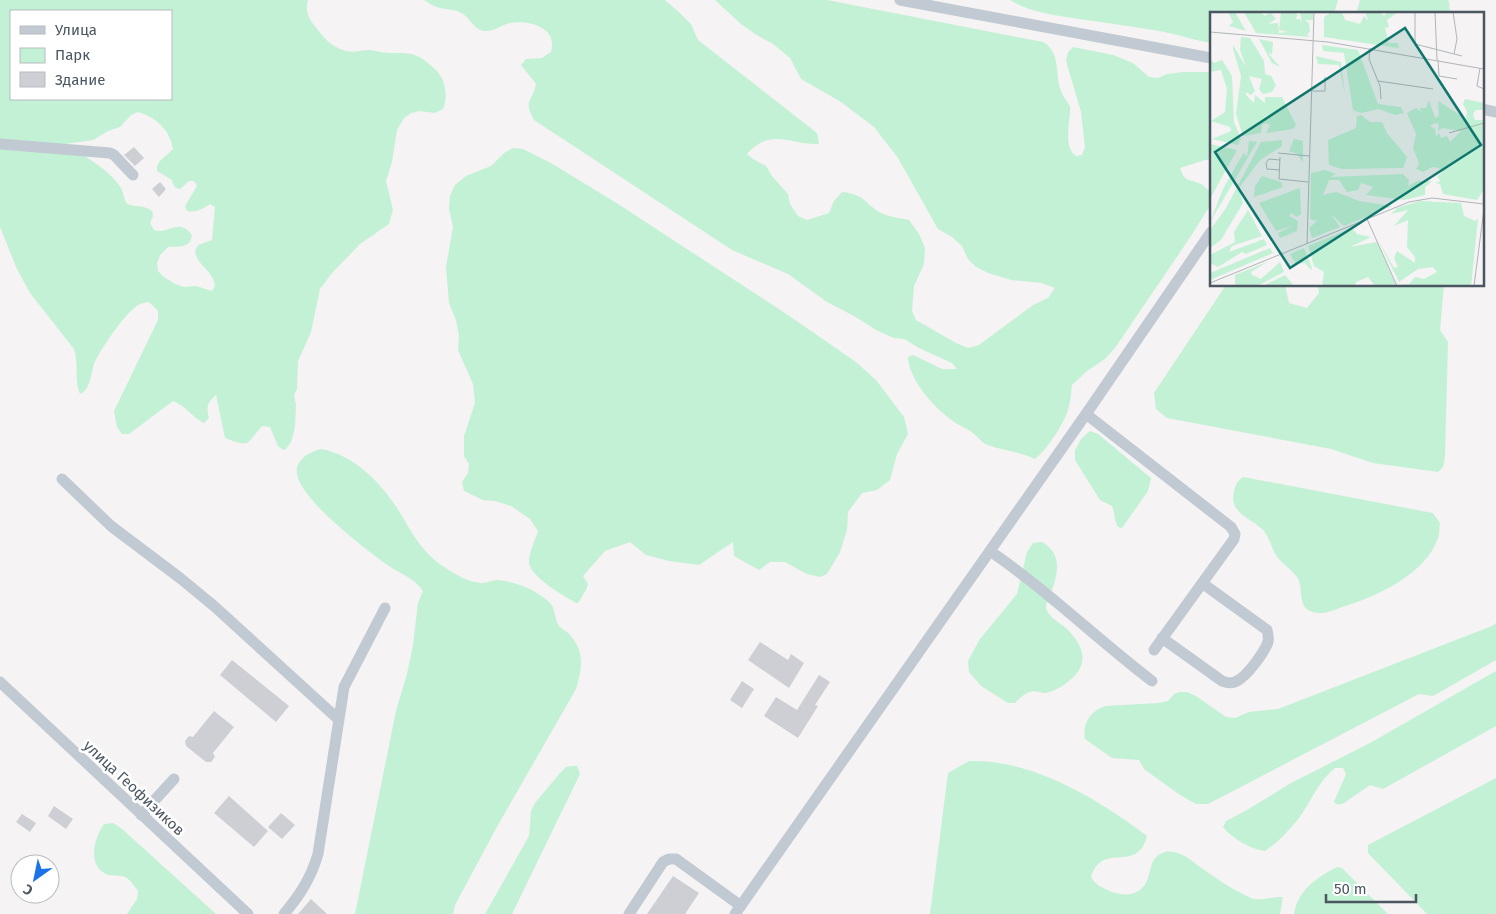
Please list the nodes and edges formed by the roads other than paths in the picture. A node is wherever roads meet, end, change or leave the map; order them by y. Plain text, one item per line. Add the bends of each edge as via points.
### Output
1 (900, 0) edge
2 (1210, 58) edge
3 (0, 144) edge
4 (133, 176) dead end
5 (1210, 233) edge
6 (1086, 414) junction
7 (62, 479) dead end
8 (990, 551) junction
9 (1202, 583) junction
10 (386, 608) dead end
11 (1162, 638) junction
12 (1154, 650) dead end
13 (1152, 681) dead end
14 (0, 682) edge
15 (338, 719) junction
16 (174, 778) dead end
17 (141, 815) junction
18 (738, 910) edge
19 (248, 914) edge
20 (284, 914) edge
21 (629, 914) edge

1 - 2 street
3 - 4 street via 110,153
5 - 6 street
6 - 8 street
6 - 9 street via 1234,530 1234,539
7 - 15 street via 111,526 214,606
8 - 13 street
8 - 18 street
9 - 11 street
9 - 11 street via 1267,630 1268,642 1250,669 1236,682 1222,681
10 - 15 street via 344,687
11 - 12 street
14 - 17 street, улица Геофизиков
15 - 20 street via 318,854 305,887
16 - 17 street
17 - 19 street, улица Геофизиков
18 - 21 street via 676,858 664,862

